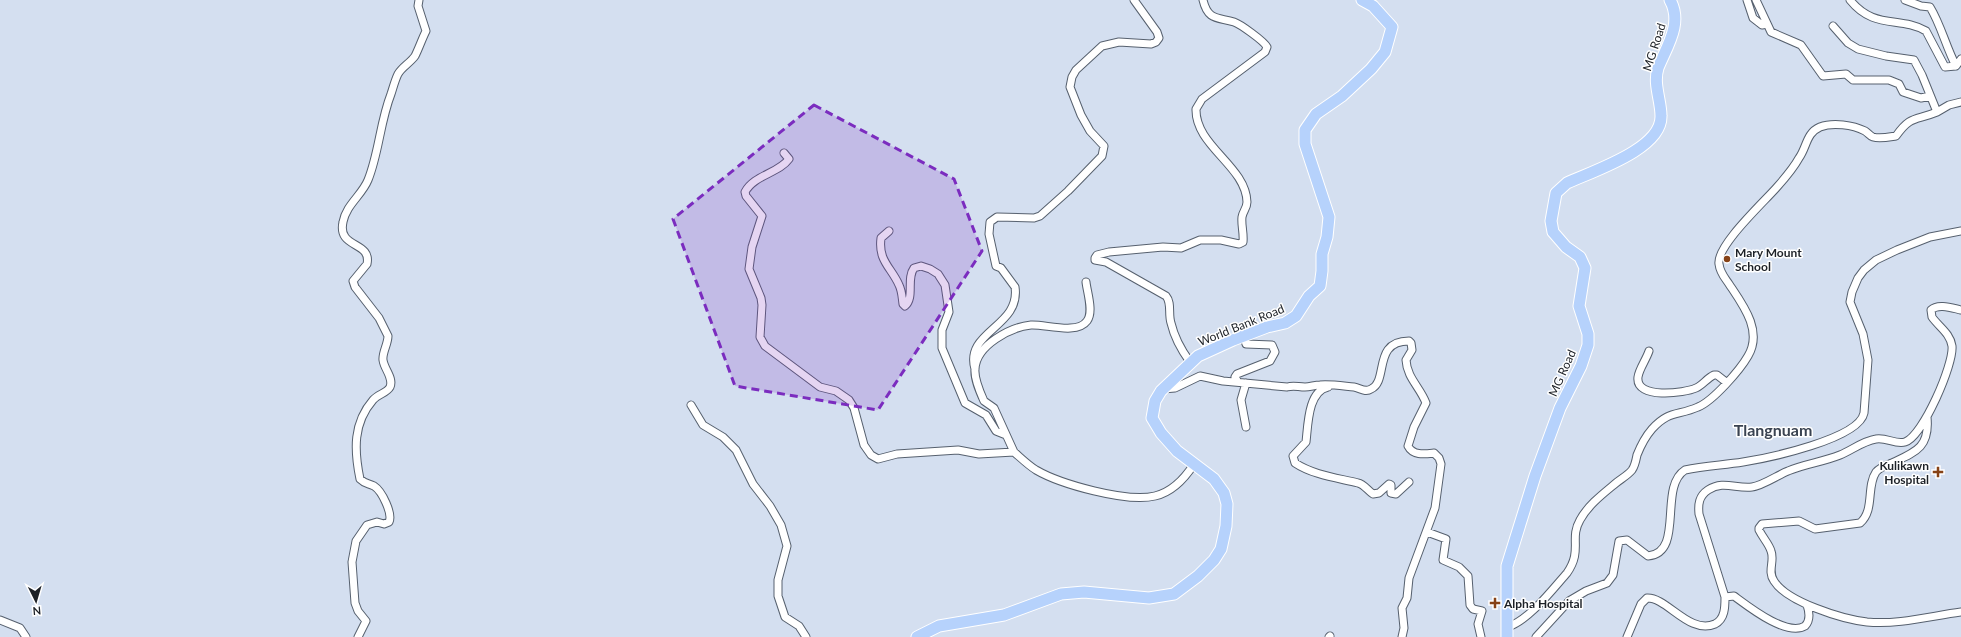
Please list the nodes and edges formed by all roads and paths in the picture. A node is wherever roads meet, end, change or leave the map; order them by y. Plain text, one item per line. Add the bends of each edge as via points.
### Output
1 (419, 0) edge
2 (1134, 0) edge
3 (1202, 0) edge
4 (1362, 0) edge
5 (1670, 0) edge
6 (1747, 0) edge
7 (1756, 0) edge
8 (1850, 0) edge
9 (1905, 0) edge
10 (1767, 24) junction
11 (1832, 26) dead end
12 (1961, 60) edge
13 (1956, 66) junction
14 (1930, 96) junction
15 (1961, 102) edge
16 (1937, 112) junction
17 (784, 153) dead end
18 (889, 231) dead end
19 (1961, 231) edge
20 (1086, 282) dead end
21 (1961, 310) edge
22 (1244, 337) junction
23 (1649, 352) dead end
24 (1190, 362) junction
25 (975, 369) junction
26 (1238, 382) junction
27 (1726, 382) junction
28 (1246, 383) junction
29 (1331, 386) junction
30 (1163, 389) junction
31 (691, 405) dead end
32 (1927, 417) junction
33 (1246, 427) dead end
34 (1006, 435) junction
35 (1014, 452) junction
36 (1194, 464) junction
37 (1409, 482) dead end
38 (1427, 532) junction
39 (1725, 597) junction
40 (1806, 605) junction
41 (1961, 612) edge
42 (0, 620) edge
43 (1507, 632) edge
44 (26, 637) edge
45 (358, 637) edge
46 (806, 637) edge
47 (917, 637) edge
48 (1402, 637) edge
49 (1481, 637) edge
50 (1536, 637) edge
51 (1627, 637) edge

1 - 45 street via 418,6 426,31 415,56 399,74 380,127 368,182 342,222 344,236 367,255 367,264 353,281 379,318 388,336 383,360 391,380 390,386 376,396 362,418 355,441 360,479 364,484 374,486 379,491 391,519 384,524 377,522 367,525 356,541 352,562 355,603 366,621
2 - 25 street via 1157,32 1159,38 1156,42 1119,42 1102,46 1076,70 1070,82 1081,115 1090,131 1104,146 1102,156 1040,216 997,217 990,222 989,234 996,266 1001,268 1015,287 1015,291 1009,315 986,334 976,348 973,360
3 - 24 street via 1212,16 1221,21 1240,25 1267,47 1265,52 1202,99 1196,109 1201,128 1219,156 1236,172 1245,196 1247,206 1242,215 1243,242 1239,244 1221,240 1200,240 1181,248 1109,252 1094,258 1106,262 1166,296 1174,334
4 - 22 main road, World Bank Road via 1373,6 1392,28 1385,52 1342,96 1316,114 1305,130 1305,144 1329,217 1322,254 1320,286 1309,296 1296,316
5 - 43 main road, MG Road via 1676,14 1676,25 1657,71 1656,90 1661,117 1658,132 1646,145 1567,183 1556,193 1551,221 1553,232 1566,247 1580,257 1585,268 1579,306 1588,334 1588,345 1581,366 1560,408 1535,476 1507,566
6 - 10 street via 1753,18 1762,25
7 - 10 street
8 - 13 street via 1867,15 1926,31 1944,67
9 - 13 street via 1930,7
10 - 14 street via 1776,36 1800,45 1823,76 1846,74 1853,80 1888,80 1899,84 1903,92 1921,98
11 - 14 street via 1848,43 1858,49 1914,60
12 - 13 street
14 - 16 street
15 - 16 street
16 - 27 street via 1910,119 1896,136 1885,138 1872,137 1865,131 1850,126 1833,124 1812,131 1802,154 1787,175 1729,240 1720,257 1718,263 1721,273 1741,303 1755,334 1748,357
17 - 35 street via 789,159 784,166 772,171 745,192 762,216 752,247 749,269 762,305 762,342 820,387 836,391 848,400 854,408 864,444 871,455 878,459 897,454 944,450 966,450 979,454
18 - 34 street via 881,238 881,251 886,265 899,284 903,304 905,306 908,302 910,279 914,268 921,266 938,274 945,285 949,312 942,335 942,348 948,364 965,404 986,415 996,431
19 - 50 street via 1930,238 1897,250 1876,260 1858,278 1850,302 1863,334 1868,360 1864,413 1859,423 1831,439 1805,447 1744,462 1679,473 1674,487 1667,541 1663,550 1648,556 1627,540 1618,541 1612,575 1607,584 1586,591 1569,601
20 - 25 street via 1089,315 1084,324 1069,328 1032,325 1016,328 993,340 978,359
21 - 32 street via 1942,307 1932,310 1932,317 1946,332 1952,347 1937,398
22 - 24 main road, World Bank Road via 1207,351
22 - 26 street via 1246,344 1272,345 1275,352 1270,360 1237,374 1235,377
23 - 27 street via 1638,379 1646,390 1657,393 1683,392 1695,388 1714,375
24 - 30 main road, World Bank Road
25 - 34 street via 984,401 994,408
26 - 28 street
26 - 30 street via 1200,376 1175,388
27 - 43 street via 1700,406 1668,416 1651,430 1644,439 1630,472 1602,494 1579,520 1575,533 1576,553 1568,573
28 - 29 street via 1287,387
28 - 33 street via 1241,400
29 - 37 street via 1315,395 1307,425 1306,442 1293,456 1295,463 1313,474 1360,483 1373,494 1379,493 1389,484 1391,493 1396,494
29 - 38 street via 1355,387 1364,391 1372,389 1377,383 1388,350 1397,342 1412,343 1406,367 1426,403 1414,426 1408,446 1412,452 1422,455 1434,453 1441,464 1435,508
30 - 36 main road, World Bank Road via 1155,401 1152,418 1177,452
31 - 46 street via 703,424 723,437 736,450 753,484 781,524 787,546 778,580 778,596 785,617 799,626
32 - 39 street via 1912,438 1906,442 1882,438 1870,441 1841,455 1790,470 1753,487 1724,484 1702,495 1699,501 1699,514
32 - 40 street via 1926,436 1919,450 1884,466 1876,473 1867,515 1860,523 1815,529 1799,521 1760,525 1759,530 1771,550 1770,569 1774,582
34 - 35 street
35 - 36 street via 1036,470 1083,489 1146,498 1166,492 1186,476
36 - 47 main road, World Bank Road via 1214,478 1224,493 1227,504 1225,531 1221,549 1214,560 1174,594 1149,598 1084,592 1061,594 1004,615 939,626
38 - 48 street via 1408,584 1402,613
38 - 49 street via 1446,539 1443,560 1459,567 1468,576 1470,605 1473,609 1482,611 1478,627
39 - 40 street via 1734,596 1773,625 1793,631 1807,622 1809,616
39 - 51 street via 1722,618 1711,625 1688,621 1653,599 1644,599
40 - 41 street via 1867,622 1914,620
42 - 44 street via 20,628

